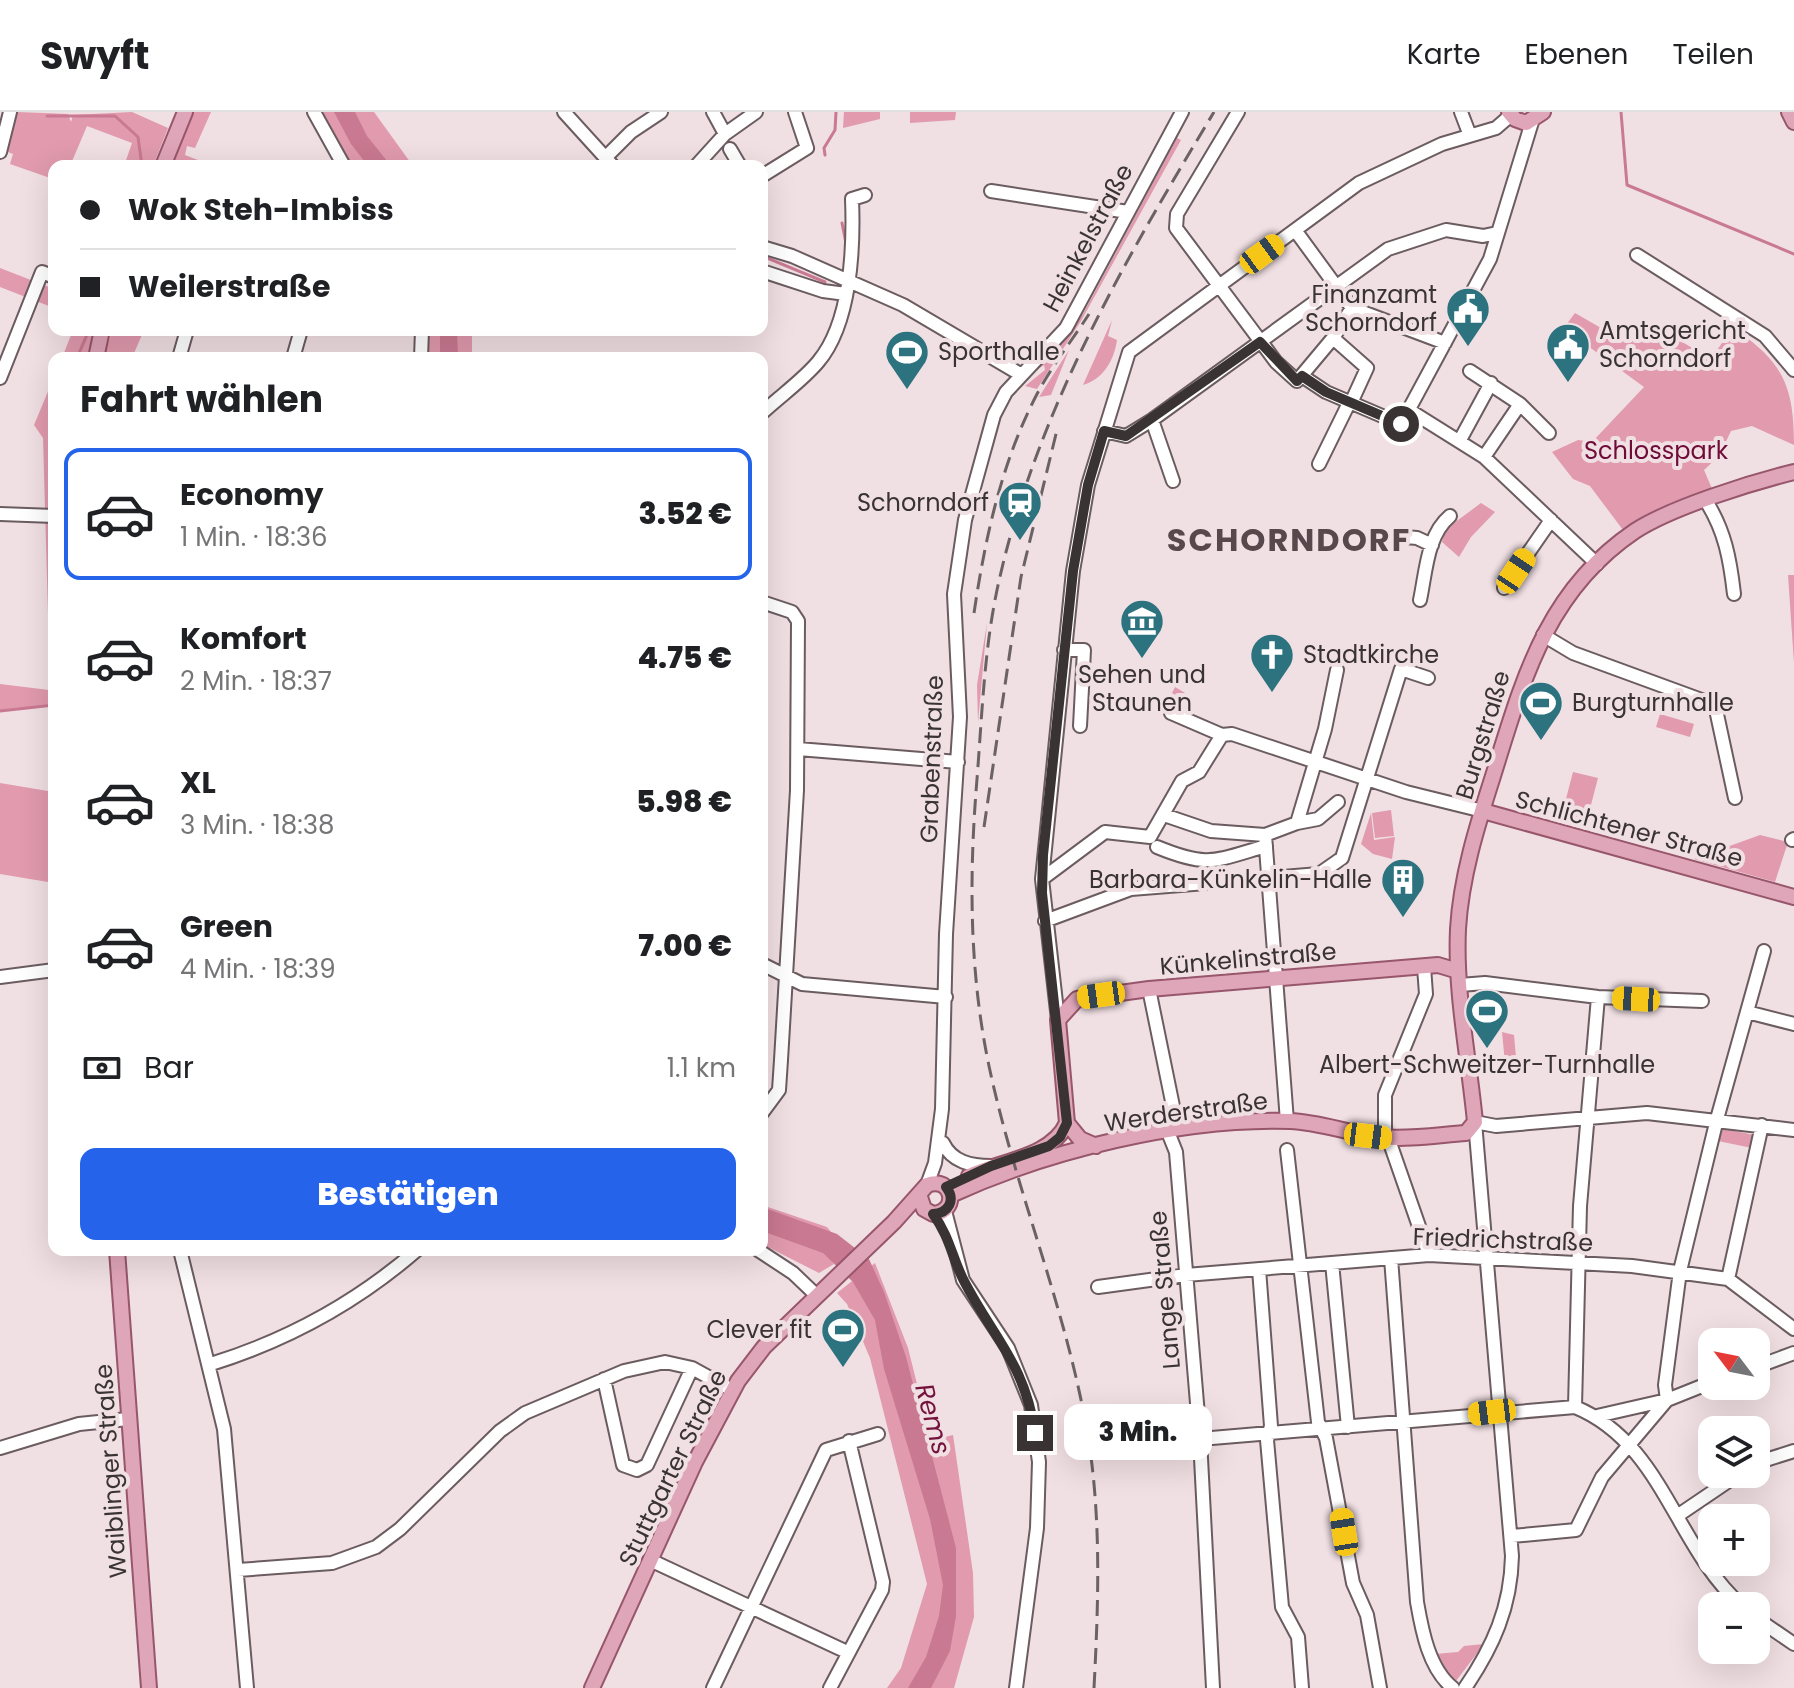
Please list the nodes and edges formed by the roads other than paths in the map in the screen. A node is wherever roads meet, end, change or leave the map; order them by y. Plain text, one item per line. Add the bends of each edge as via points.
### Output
1 (10, 112) edge
2 (185, 112) edge
3 (314, 112) edge
4 (564, 112) edge
5 (661, 112) edge
6 (713, 112) edge
7 (756, 112) edge
8 (795, 112) edge
9 (1182, 112) edge
10 (1238, 112) edge
11 (1461, 112) edge
12 (1789, 112) edge
13 (1510, 113) edge
14 (1538, 117) edge
15 (1794, 122) edge
16 (1469, 133) junction
17 (725, 134) junction
18 (730, 149) dead end
19 (0, 152) edge
20 (165, 160) edge
21 (341, 160) edge
22 (607, 160) edge
23 (610, 160) edge
24 (701, 160) edge
25 (736, 160) edge
26 (768, 172) edge
27 (991, 191) dead end
28 (865, 195) dead end
29 (1128, 212) junction
30 (1295, 230) junction
31 (1497, 233) junction
32 (768, 250) edge
33 (1637, 255) dead end
34 (768, 273) edge
35 (48, 274) edge
36 (1219, 285) junction
37 (1336, 285) junction
38 (847, 288) junction
39 (1352, 308) junction
40 (1333, 338) junction
41 (1260, 342) junction
42 (1442, 342) junction
43 (1794, 370) edge
44 (1470, 371) dead end
45 (1020, 374) junction
46 (0, 378) edge
47 (1300, 378) junction
48 (1491, 383) junction
49 (1350, 403) junction
50 (1520, 404) junction
51 (768, 408) edge
52 (1409, 410) junction
53 (1152, 420) junction
54 (1104, 431) junction
55 (1549, 433) dead end
56 (1460, 440) junction
57 (1484, 457) junction
58 (1319, 464) dead end
59 (1794, 472) edge
60 (1173, 481) dead end
61 (1706, 501) junction
62 (0, 514) edge
63 (48, 516) edge
64 (1450, 516) dead end
65 (1551, 520) junction
66 (1394, 536) dead end
67 (1432, 545) junction
68 (1597, 564) junction
69 (1504, 588) dead end
70 (1734, 594) dead end
71 (1420, 600) dead end
72 (768, 604) edge
73 (1543, 635) junction
74 (1064, 650) junction
75 (1337, 670) dead end
76 (1428, 678) dead end
77 (1171, 713) dead end
78 (1059, 725) junction
79 (1222, 735) junction
80 (798, 749) junction
81 (1313, 761) junction
82 (958, 762) junction
83 (1365, 779) junction
84 (1735, 798) dead end
85 (1338, 802) dead end
86 (1483, 811) junction
87 (1164, 815) junction
88 (1297, 823) junction
89 (1266, 841) junction
90 (1157, 847) dead end
91 (1192, 861) junction
92 (1268, 878) junction
93 (1042, 879) junction
94 (1193, 882) junction
95 (1794, 897) edge
96 (1045, 921) junction
97 (1458, 931) junction
98 (1764, 951) dead end
99 (1431, 966) junction
100 (768, 968) edge
101 (48, 972) edge
102 (0, 977) edge
103 (1459, 978) junction
104 (786, 979) junction
105 (1276, 980) junction
106 (1054, 986) junction
107 (1149, 989) junction
108 (946, 997) junction
109 (1598, 997) junction
110 (1077, 999) junction
111 (1702, 1001) dead end
112 (1747, 1012) junction
113 (1058, 1020) junction
114 (1794, 1024) edge
115 (768, 1105) edge
116 (942, 1109) junction
117 (1586, 1119) junction
118 (1717, 1119) junction
119 (1287, 1121) junction
120 (1067, 1123) junction
121 (1762, 1125) junction
122 (1470, 1127) junction
123 (1794, 1130) edge
124 (1168, 1132) junction
125 (1385, 1138) junction
126 (943, 1143) junction
127 (1096, 1146) junction
128 (1287, 1150) dead end
129 (991, 1166) junction
130 (936, 1197) junction
131 (1429, 1255) junction
132 (117, 1256) edge
133 (182, 1256) edge
134 (410, 1256) edge
135 (767, 1256) edge
136 (1391, 1258) junction
137 (1485, 1260) junction
138 (1332, 1263) junction
139 (1301, 1265) junction
140 (1580, 1265) junction
141 (1259, 1269) junction
142 (1680, 1271) junction
143 (1186, 1275) junction
144 (1728, 1279) junction
145 (1098, 1287) dead end
146 (816, 1295) junction
147 (1794, 1329) edge
148 (1794, 1353) edge
149 (1770, 1362) edge
150 (211, 1364) junction
151 (692, 1368) junction
152 (604, 1379) junction
153 (1698, 1388) edge
154 (732, 1390) junction
155 (1667, 1400) junction
156 (1575, 1407) junction
157 (1499, 1411) junction
158 (1622, 1411) junction
159 (1597, 1416) junction
160 (128, 1419) junction
161 (1406, 1421) junction
162 (1348, 1427) junction
163 (1322, 1429) junction
164 (1615, 1431) junction
165 (878, 1434) dead end
166 (1269, 1434) junction
167 (1200, 1439) junction
168 (849, 1441) junction
169 (1631, 1445) junction
170 (0, 1448) edge
171 (1794, 1451) edge
172 (1770, 1459) edge
173 (1718, 1488) edge
174 (1677, 1516) junction
175 (1512, 1536) junction
176 (650, 1560) junction
177 (238, 1570) junction
178 (1730, 1592) edge
179 (751, 1609) junction
180 (1770, 1628) edge
181 (1794, 1644) edge
182 (847, 1652) junction
183 (149, 1688) edge
184 (247, 1688) edge
185 (592, 1688) edge
186 (713, 1688) edge
187 (830, 1688) edge
188 (1016, 1688) edge
189 (1213, 1688) edge
190 (1302, 1688) edge
191 (1380, 1688) edge
192 (1453, 1688) edge
193 (1465, 1688) edge

1 - 19 street
2 - 20 main road
3 - 21 street
4 - 22 street
5 - 23 street via 631,132
6 - 17 street
7 - 17 street
8 - 26 street via 807,148
9 - 29 street, Heinkelstraße
10 - 36 street via 1177,214 1176,228
11 - 16 street
12 - 15 main road
13 - 14 main road via 1520,122
13 - 16 street via 1496,128
14 - 31 street
16 - 30 street via 1359,183
17 - 24 street
18 - 25 street
27 - 29 street
28 - 38 street via 852,199
29 - 45 street, Heinkelstraße via 1066,328
30 - 36 street
30 - 37 street
31 - 37 street via 1483,236 1455,228 1403,243
31 - 42 street via 1490,259
32 - 38 street
33 - 43 street via 1755,328
34 - 38 street via 823,291
35 - 46 street via 42,272
36 - 41 street
36 - 54 street via 1129,352
37 - 39 street
37 - 41 street
38 - 45 street via 903,305
38 - 51 street via 819,361
39 - 40 street
39 - 42 street
40 - 47 street
40 - 49 street via 1367,368
41 - 47 street
41 - 53 street
42 - 52 street
44 - 48 street
45 - 82 street, Grabenstraße via 994,415 956,567
47 - 49 street
48 - 50 street
48 - 56 street
49 - 52 street via 1401,424
49 - 58 street
50 - 55 street
50 - 57 street
52 - 56 street
53 - 54 street via 1126,436
53 - 60 street
54 - 74 street via 1090,475
56 - 57 street
57 - 65 street
59 - 61 main road, Burgstraße
61 - 68 main road, Burgstraße via 1646,525
61 - 70 street via 1728,547
62 - 63 street
64 - 67 street
65 - 68 street
65 - 69 street
66 - 67 street
67 - 71 street
68 - 73 main road, Burgstraße via 1575,586
72 - 80 street via 792,612 798,621
73 - 84 street via 1573,653 1715,705
73 - 86 main road, Burgstraße via 1525,675
74 - 78 street
74 - 78 street via 1084,650 1085,726
75 - 81 street
76 - 83 street via 1401,669
77 - 79 street, Schlichtener Straße
78 - 93 street
79 - 81 street, Schlichtener Straße
79 - 87 street via 1199,772 1182,781
80 - 82 street
80 - 104 street
81 - 83 street, Schlichtener Straße
81 - 88 street
82 - 108 street, Grabenstraße
83 - 86 street, Schlichtener Straße
83 - 92 street via 1342,858 1319,874
85 - 88 street via 1318,819
86 - 95 main road, Schlichtener Straße
86 - 97 main road, Burgstraße via 1466,872
87 - 89 street
87 - 93 street via 1150,837 1105,832
88 - 89 street
89 - 91 street via 1211,861
89 - 92 street
90 - 91 street
91 - 94 street
92 - 94 street
92 - 105 street
93 - 96 street
94 - 96 street via 1117,893
96 - 106 street
97 - 99 main road
97 - 103 main road, Burgstraße
98 - 112 street
99 - 103 main road, Künkelinstraße
99 - 105 main road, Künkelinstraße
99 - 125 street via 1426,994 1388,1083
100 - 104 street
101 - 102 street
103 - 109 street, Künkelinstraße
103 - 122 main road, Burgstraße
104 - 108 street
104 - 115 street via 779,1090
105 - 107 main road, Künkelinstraße
105 - 119 street
106 - 110 street
106 - 113 street
107 - 110 main road, Künkelinstraße
107 - 124 street, Lange Straße via 1175,1116
108 - 116 street, Grabenstraße
109 - 111 street, Künkelinstraße
109 - 117 street
110 - 113 main road
112 - 114 street
112 - 118 street
113 - 120 main road
116 - 126 street, Grabenstraße
116 - 130 street, Grabenstraße
117 - 118 street, Werderstraße via 1647,1113
117 - 122 street, Werderstraße
117 - 140 street
118 - 121 street, Werderstraße
118 - 142 street
119 - 124 main road, Werderstraße
119 - 125 main road, Werderstraße
120 - 127 main road via 1080,1139
120 - 129 main road via 1049,1146
121 - 123 street, Werderstraße
121 - 144 street
122 - 125 main road, Werderstraße
122 - 137 street, Burgstraße
124 - 127 main road, Werderstraße
124 - 143 street, Lange Straße via 1176,1152
125 - 131 street
126 - 129 street via 966,1163
126 - 130 street, Grabenstraße
127 - 130 main road, Werderstraße
128 - 139 street
129 - 130 main road
130 - 146 main road, Stuttgarter Straße via 894,1222
130 - 188 street via 963,1280 1008,1348 1031,1405 1039,1462 1037,1528
131 - 136 street, Friedrichstraße
131 - 137 street, Friedrichstraße
132 - 160 main road, Waiblinger Straße
133 - 150 street
134 - 150 street via 374,1286 311,1325 258,1350
135 - 146 street
136 - 138 street, Friedrichstraße
136 - 161 street
137 - 140 street, Friedrichstraße
137 - 157 street, Burgstraße
138 - 139 street, Friedrichstraße
138 - 162 street
139 - 141 street, Friedrichstraße
139 - 163 street
140 - 142 street, Friedrichstraße
140 - 156 street
141 - 143 street, Friedrichstraße
141 - 166 street
142 - 144 street, Friedrichstraße
142 - 155 street
143 - 145 street, Friedrichstraße
143 - 167 street, Lange Straße
144 - 147 street, Friedrichstraße
146 - 154 main road, Stuttgarter Straße via 764,1347
148 - 149 street
150 - 177 street via 224,1429
151 - 152 street via 665,1362
151 - 152 street via 647,1465 637,1470 623,1465
151 - 154 street
152 - 177 street via 525,1413 500,1431 376,1547 332,1563
153 - 155 street
154 - 176 main road, Stuttgarter Straße
155 - 158 street
155 - 169 street
156 - 157 street
156 - 159 street
157 - 161 street
157 - 175 street, Burgstraße
158 - 159 street
158 - 164 street
159 - 164 street
160 - 170 street via 79,1424
160 - 183 main road, Waiblinger Straße
161 - 162 street
161 - 192 street via 1421,1623 1442,1679
162 - 163 street
163 - 166 street
163 - 191 street
164 - 169 street
165 - 168 street
166 - 167 street
166 - 190 street via 1282,1607 1298,1637
167 - 189 street, Lange Straße
168 - 179 street via 826,1450
168 - 182 street via 883,1582
169 - 174 street
169 - 175 street via 1602,1477 1576,1530
171 - 172 street
173 - 174 street
174 - 178 street via 1702,1561
175 - 193 street, Burgstraße via 1512,1578 1502,1621
176 - 179 street
176 - 185 main road, Stuttgarter Straße
177 - 184 street
179 - 182 street
179 - 186 street
180 - 181 street
182 - 187 street

